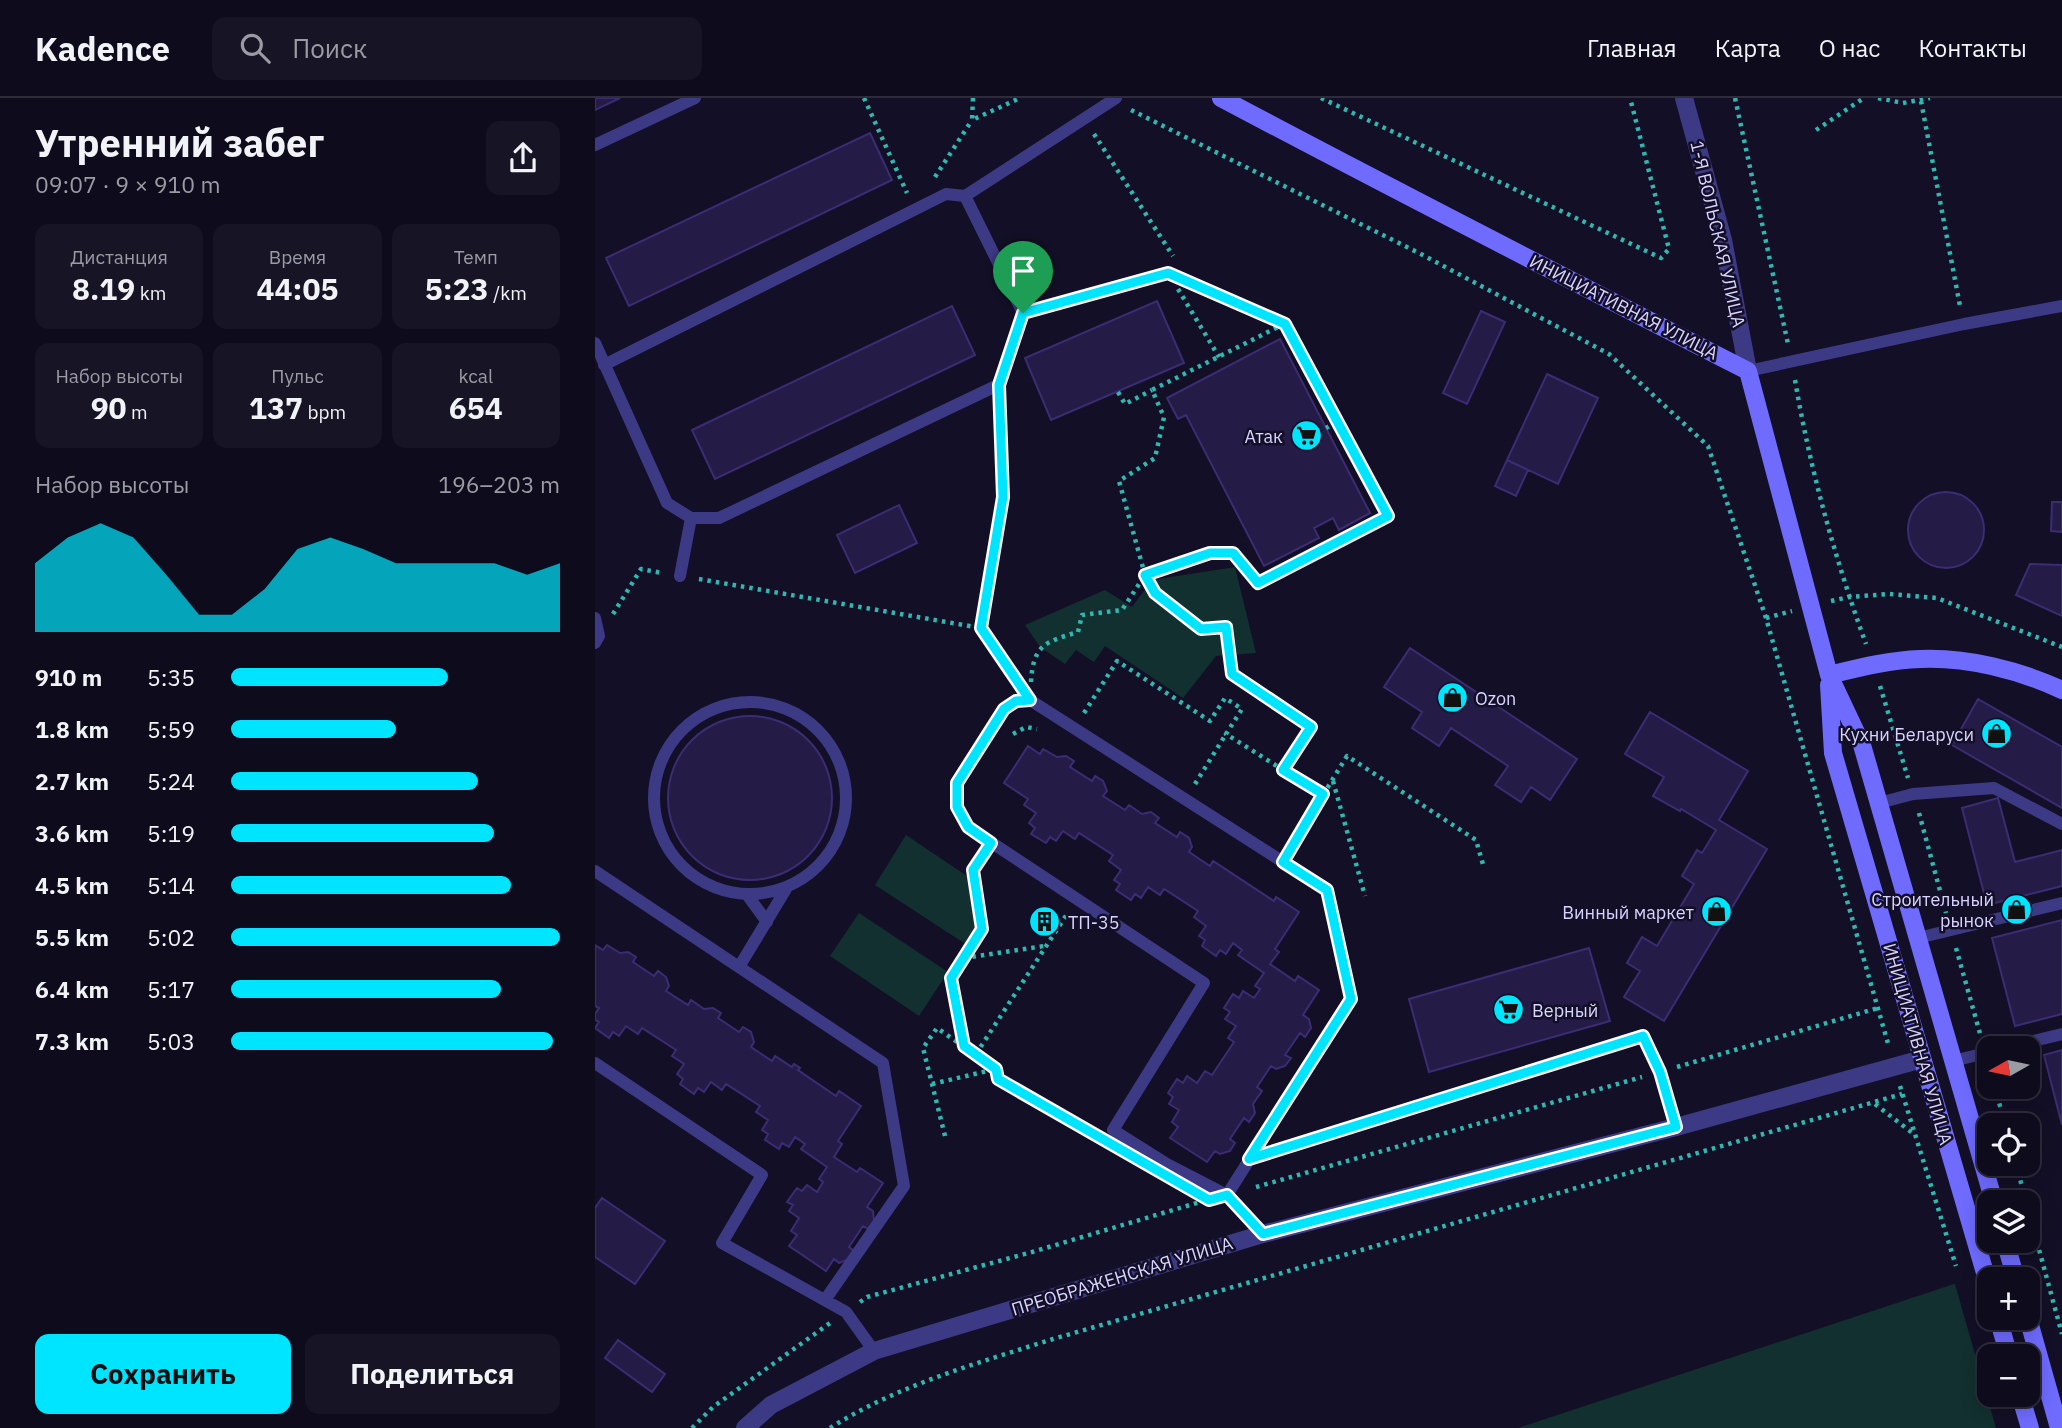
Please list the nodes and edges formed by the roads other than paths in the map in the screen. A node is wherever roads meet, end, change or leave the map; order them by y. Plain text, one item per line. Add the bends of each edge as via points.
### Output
1 (695, 98) edge
2 (1221, 98) edge
3 (1684, 98) edge
4 (1114, 100) edge
5 (595, 145) edge
6 (964, 196) junction
7 (1168, 273) road end
8 (2062, 306) edge
9 (1023, 313) junction
10 (595, 344) edge
11 (604, 365) junction
12 (1748, 372) junction
13 (691, 518) junction
14 (680, 576) road end
15 (595, 618) edge
16 (597, 639) edge
17 (1829, 675) junction
18 (2062, 690) edge
19 (1879, 803) junction
20 (2062, 824) edge
21 (595, 871) edge
22 (786, 889) junction
23 (748, 896) junction
24 (2062, 903) edge
25 (767, 922) junction
26 (1918, 938) junction
27 (739, 967) junction
28 (2062, 1034) edge
29 (2041, 1039) edge
30 (1977, 1055) edge
31 (1923, 1059) junction
32 (1953, 1061) junction
33 (595, 1063) edge
34 (1676, 1127) junction
35 (1249, 1159) junction
36 (1991, 1190) edge
37 (1227, 1195) junction
38 (1263, 1234) junction
39 (1983, 1267) edge
40 (825, 1300) junction
41 (2031, 1330) edge
42 (874, 1351) junction
43 (2024, 1407) edge
44 (745, 1428) edge
45 (2030, 1428) edge
46 (2059, 1428) edge

1 - 5 lane
2 - 12 main road, ИНИЦИАТИВНАЯ УЛИЦА
3 - 12 street, 1-Я ВОЛЬСКАЯ УЛИЦА via 1723,240
4 - 6 lane
6 - 9 lane
6 - 11 lane via 946,194
7 - 9 lane
8 - 12 lane
9 - 13 lane via 999,385 719,518
10 - 11 lane
11 - 13 lane via 667,503
12 - 17 main road, ИНИЦИАТИВНАЯ УЛИЦА
13 - 14 lane
15 - 16 lane
17 - 18 main road via 1918,659 1956,659 2000,668
17 - 19 main road, ИНИЦИАТИВНАЯ УЛИЦА via 1862,745
17 - 31 main road, ИНИЦИАТИВНАЯ УЛИЦА via 1833,753
19 - 20 lane via 1913,794 1994,788
19 - 26 main road, ИНИЦИАТИВНАЯ УЛИЦА
21 - 27 lane
22 - 23 lane
22 - 23 lane via 818,868 839,837 848,800 841,762 820,730 789,708 752,700 727,704 682,727 661,758 653,796 659,834 680,866 711,887
22 - 25 lane
23 - 25 lane
24 - 26 lane
25 - 27 lane
26 - 32 main road, ИНИЦИАТИВНАЯ УЛИЦА
27 - 40 lane via 883,1063 904,1186
28 - 29 lane
30 - 32 lane
31 - 34 street, ПРЕОБРАЖЕНСКАЯ УЛИЦА
31 - 39 main road, ИНИЦИАТИВНАЯ УЛИЦА
32 - 36 main road, ИНИЦИАТИВНАЯ УЛИЦА
33 - 40 lane via 762,1175 722,1242
34 - 35 lane via 1660,1072 1643,1036
34 - 38 street, ПРЕОБРАЖЕНСКАЯ УЛИЦА
35 - 37 lane
35 - 37 lane via 1351,999 1327,890 1030,700 1016,701 1004,709 957,783 957,807 968,827 1204,983 1113,1130
37 - 38 lane
38 - 42 street, ПРЕОБРАЖЕНСКАЯ УЛИЦА
40 - 42 lane via 846,1312
41 - 46 main road
42 - 44 street, ПРЕОБРАЖЕНСКАЯ УЛИЦА via 771,1405
43 - 45 main road

